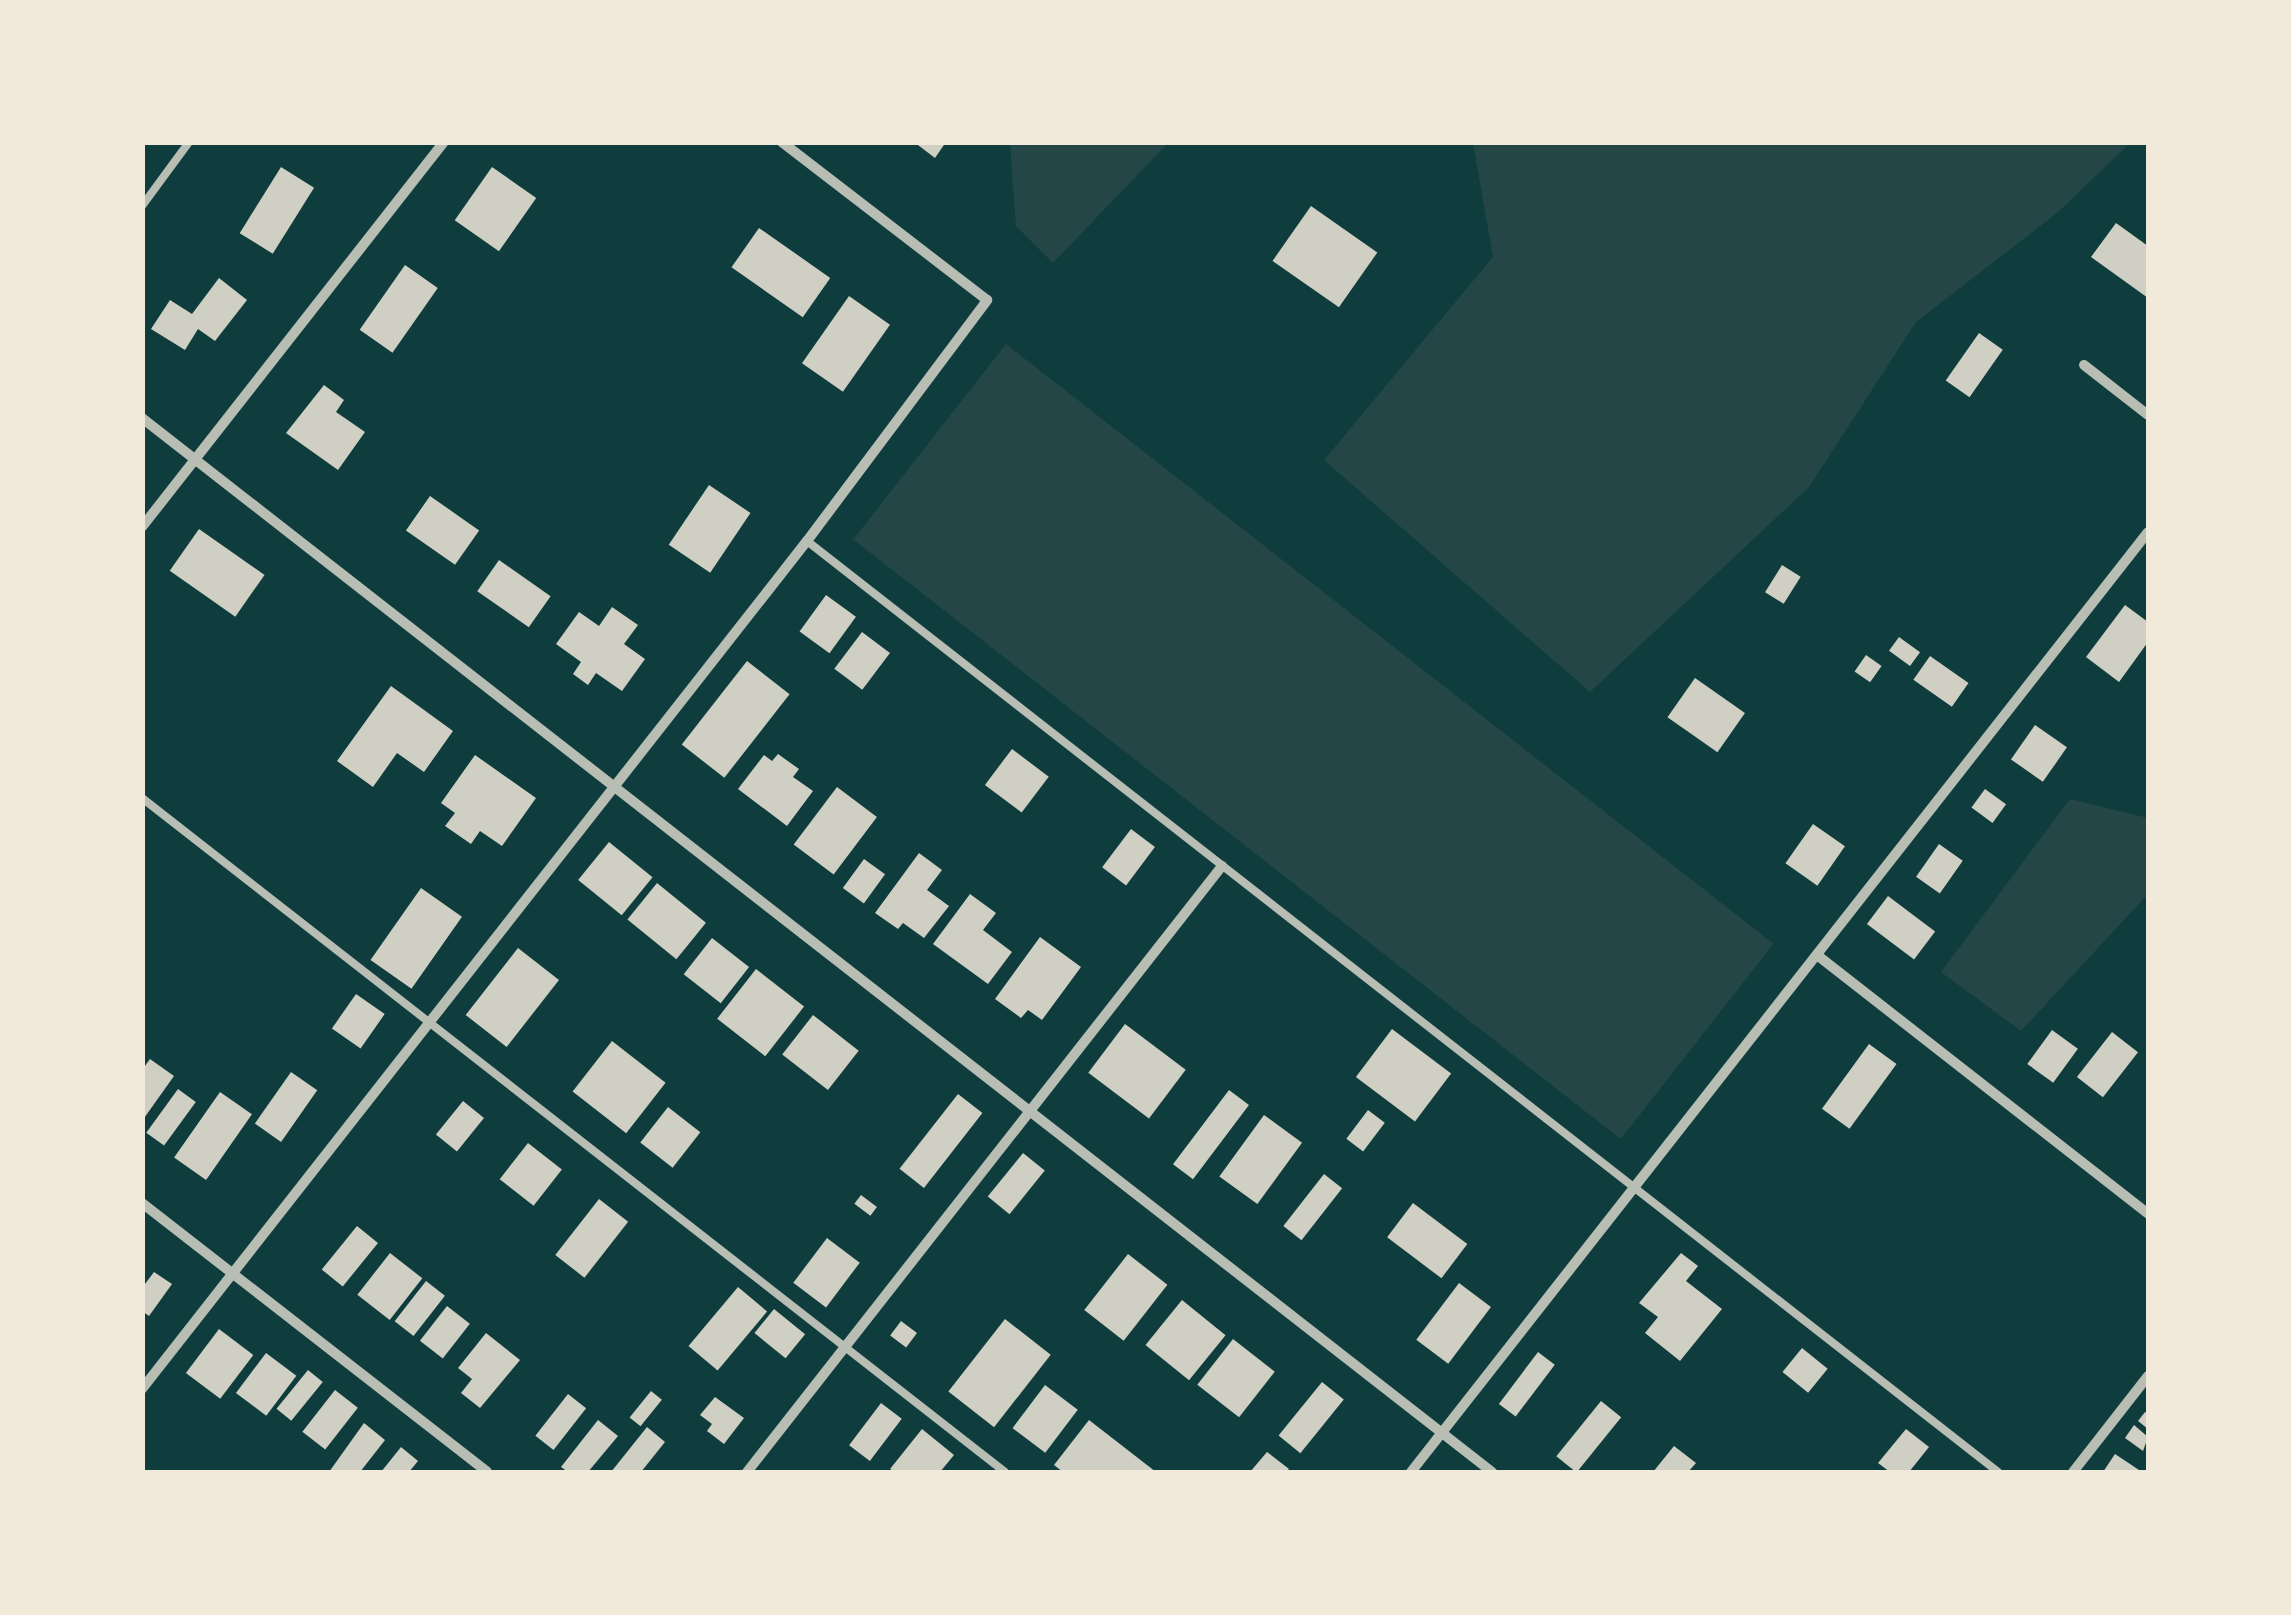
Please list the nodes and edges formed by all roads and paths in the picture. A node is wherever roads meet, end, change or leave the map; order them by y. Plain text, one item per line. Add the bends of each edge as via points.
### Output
1 (189, 142) edge
2 (444, 142) edge
3 (782, 142) edge
4 (142, 206) edge
5 (2084, 364) dead end
6 (2148, 415) edge
7 (142, 418) edge
8 (196, 460) junction
9 (142, 527) edge
10 (2148, 532) edge
11 (806, 542) junction
12 (614, 787) junction
13 (142, 798) edge
14 (1222, 866) junction
15 (1817, 955) junction
16 (430, 1023) junction
17 (1030, 1112) junction
18 (1634, 1188) junction
19 (142, 1203) edge
20 (2148, 1214) edge
21 (232, 1274) junction
22 (845, 1348) junction
23 (2148, 1376) edge
24 (142, 1388) edge
25 (1442, 1433) junction
26 (487, 1472) edge
27 (747, 1472) edge
28 (1005, 1472) edge
29 (1411, 1472) edge
30 (1492, 1472) edge
31 (1998, 1472) edge
32 (2073, 1472) edge

1 - 4 lane
2 - 8 street
3 - 11 street via 987,300
5 - 6 street
7 - 8 street
8 - 9 street
8 - 12 street
10 - 15 street
11 - 12 street
11 - 14 lane
12 - 16 street
12 - 17 street
13 - 16 lane
14 - 17 street
14 - 18 lane
15 - 18 street
15 - 20 street
16 - 21 street
16 - 22 lane
17 - 22 street
17 - 25 street
18 - 25 street
18 - 31 lane
19 - 21 street
21 - 24 street
21 - 26 street
22 - 27 street
22 - 28 lane
23 - 32 street
25 - 29 street
25 - 30 street

